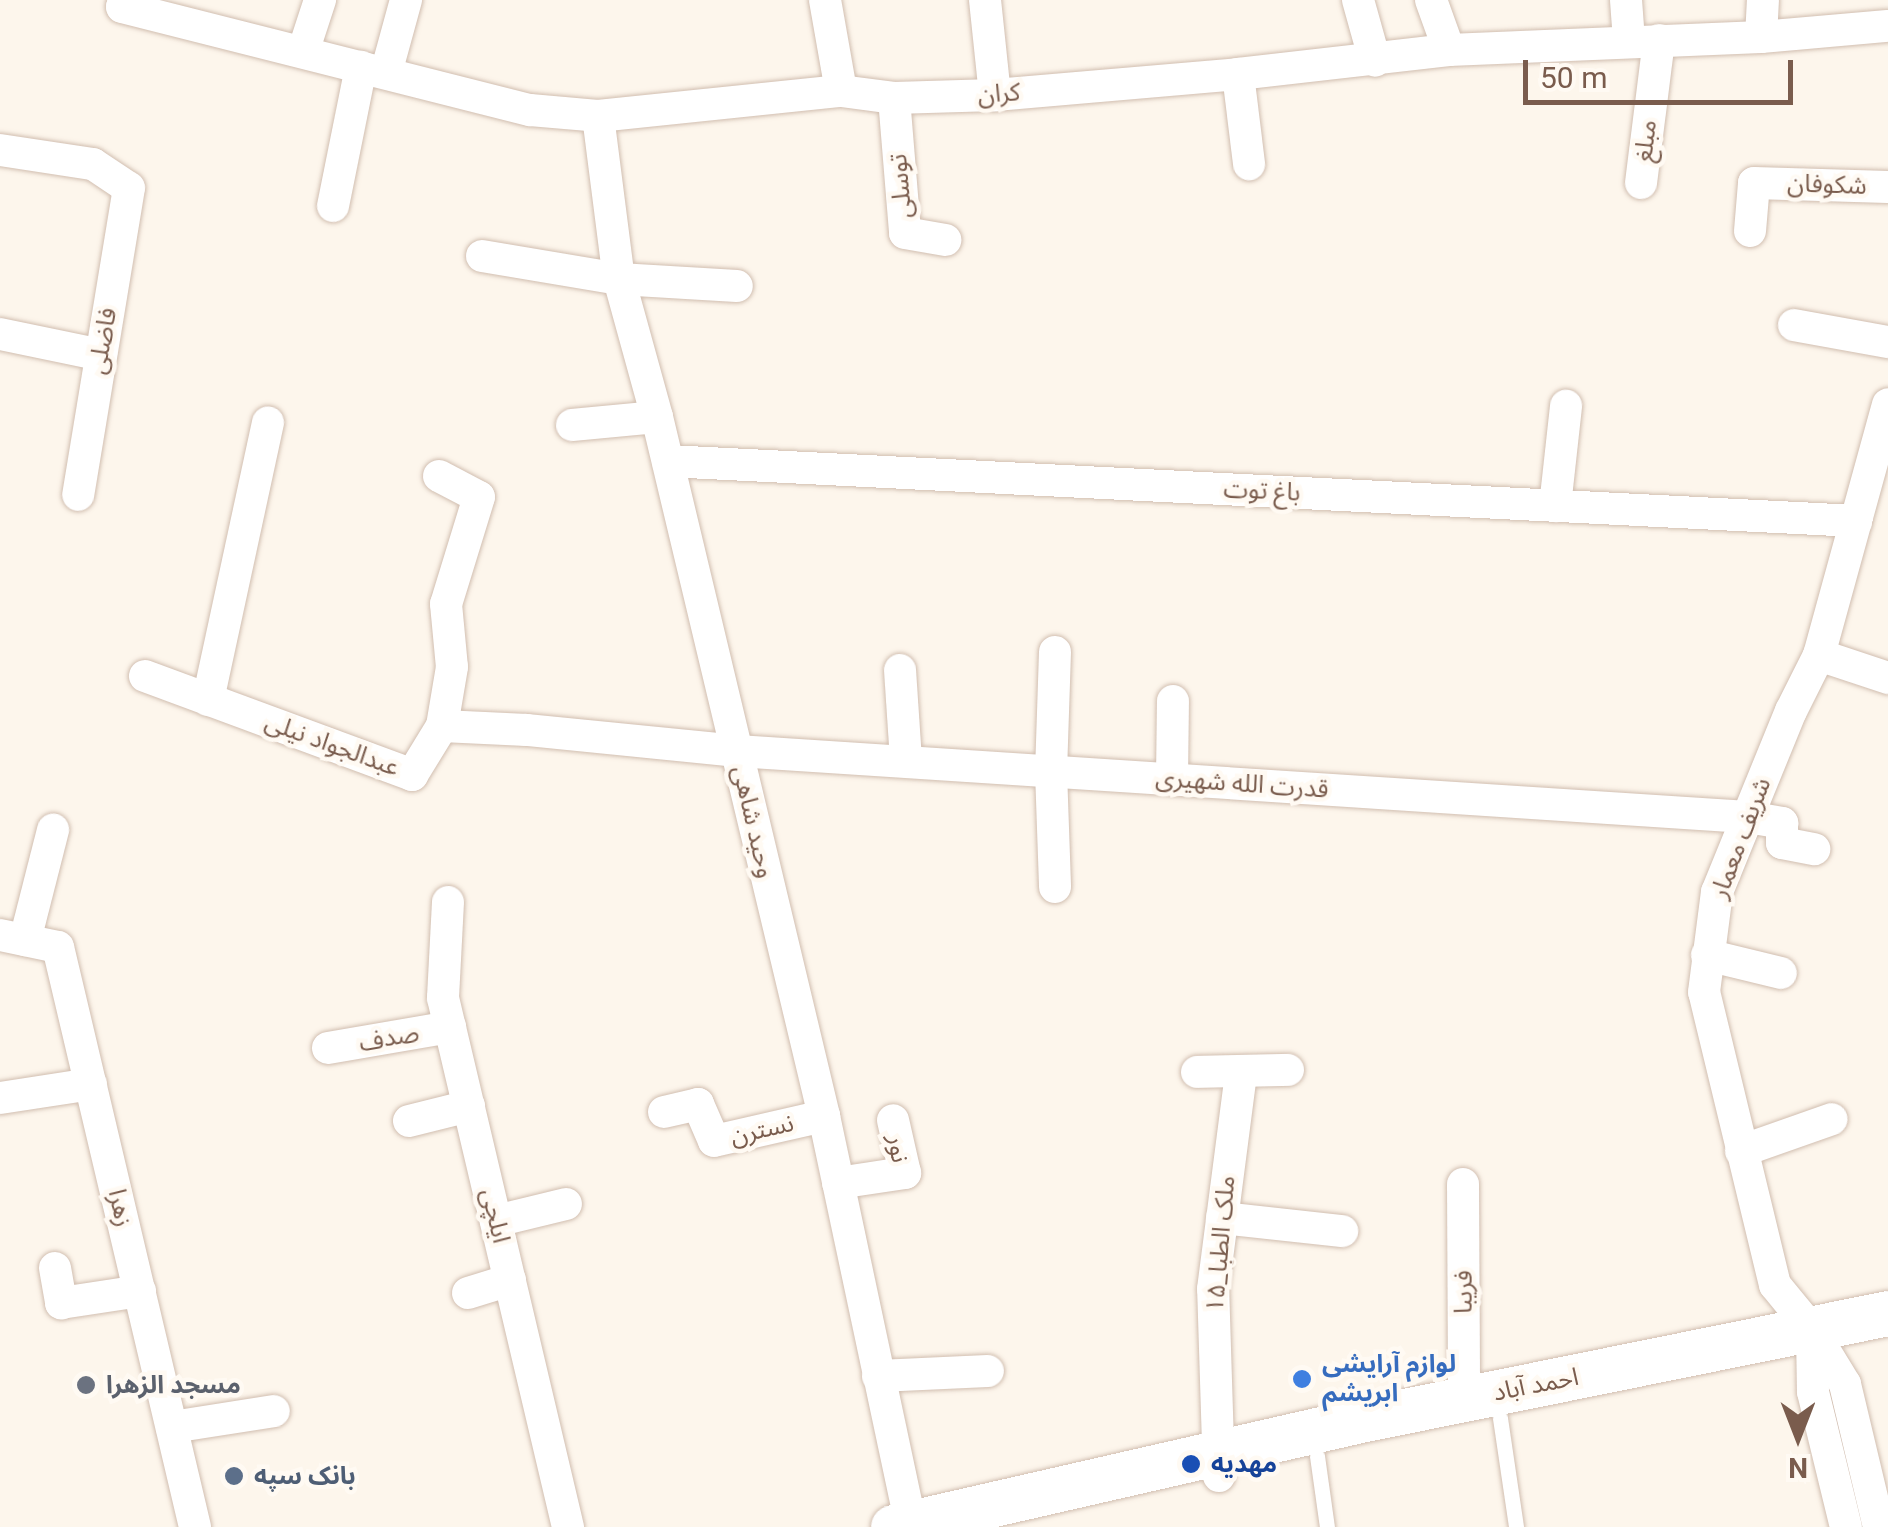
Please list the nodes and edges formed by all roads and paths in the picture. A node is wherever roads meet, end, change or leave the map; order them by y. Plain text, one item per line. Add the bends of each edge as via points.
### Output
1 (320, 0) edge
2 (406, 0) edge
3 (825, 0) edge
4 (985, 0) edge
5 (1358, 0) edge
6 (1431, 0) edge
7 (1626, 0) edge
8 (1762, 0) edge
9 (123, 4) edge
10 (1888, 26) edge
11 (1761, 37) junction
12 (1644, 41) junction
13 (1449, 50) junction
14 (303, 52) junction
15 (1375, 61) junction
16 (374, 70) junction
17 (1238, 74) junction
18 (841, 91) junction
19 (995, 95) junction
20 (894, 98) junction
21 (598, 116) junction
22 (0, 150) edge
23 (1248, 164) dead end
24 (1641, 183) dead end
25 (1888, 187) edge
26 (333, 206) dead end
27 (1750, 231) dead end
28 (945, 240) dead end
29 (482, 256) dead end
30 (619, 279) junction
31 (738, 286) dead end
32 (1794, 325) dead end
33 (0, 334) edge
34 (1888, 342) edge
35 (101, 355) junction
36 (1888, 404) edge
37 (1566, 406) dead end
38 (657, 417) junction
39 (268, 422) dead end
40 (572, 425) dead end
41 (668, 461) junction
42 (439, 476) dead end
43 (78, 495) dead end
44 (1554, 506) junction
45 (1856, 520) junction
46 (1055, 652) dead end
47 (1820, 655) junction
48 (900, 670) dead end
49 (145, 676) dead end
50 (1888, 678) edge
51 (208, 700) junction
52 (1172, 701) dead end
53 (442, 726) junction
54 (738, 750) junction
55 (906, 761) junction
56 (1052, 771) junction
57 (1172, 779) junction
58 (1748, 817) junction
59 (53, 830) dead end
60 (1814, 849) dead end
61 (1055, 887) dead end
62 (448, 902) dead end
63 (13, 938) edge
64 (1707, 956) junction
65 (1781, 973) dead end
66 (450, 1027) junction
67 (328, 1048) dead end
68 (1288, 1070) dead end
69 (1198, 1072) dead end
70 (1241, 1073) junction
71 (91, 1084) junction
72 (0, 1098) edge
73 (469, 1106) junction
74 (664, 1112) dead end
75 (824, 1116) junction
76 (894, 1120) dead end
77 (1832, 1120) dead end
78 (409, 1121) dead end
79 (1742, 1151) junction
80 (838, 1183) junction
81 (1463, 1184) dead end
82 (566, 1204) dead end
83 (1222, 1218) junction
84 (496, 1221) junction
85 (1342, 1232) dead end
86 (54, 1268) dead end
87 (510, 1280) junction
88 (140, 1291) junction
89 (468, 1293) dead end
90 (1888, 1313) edge
91 (1888, 1336) edge
92 (1817, 1345) junction
93 (988, 1371) dead end
94 (878, 1376) junction
95 (1482, 1409) junction
96 (274, 1411) dead end
97 (172, 1427) junction
98 (1318, 1456) junction
99 (1218, 1465) junction
100 (905, 1526) edge
101 (195, 1527) edge
102 (568, 1527) edge
103 (970, 1527) edge
104 (1327, 1527) edge
105 (1516, 1527) edge
106 (1846, 1527) edge
107 (1879, 1527) edge

1 - 14 street
2 - 16 street
3 - 18 street
4 - 19 street
5 - 15 street
6 - 13 street
7 - 12 street, مبلغ
8 - 11 street
9 - 14 street, کران
10 - 11 street, کران
11 - 12 street, کران
12 - 13 street, کران
12 - 24 street, مبلغ
13 - 15 street, کران
14 - 16 street, کران
15 - 17 street, کران
16 - 21 street, کران via 530,110
16 - 26 street
17 - 19 street, کران
17 - 23 street
18 - 20 street, کران
18 - 21 street, کران
19 - 20 street, کران
20 - 28 street, توسلی via 904,233
21 - 30 street, وحید شاهی
22 - 35 street, فاضلی via 92,164 130,188
25 - 27 street, شکوفان via 1754,183
29 - 30 street
30 - 31 street
30 - 38 street, وحید شاهی
32 - 34 street
33 - 35 street
35 - 43 street, فاضلی
36 - 45 street, شریف معمار
37 - 44 street
38 - 40 street
38 - 41 street, وحید شاهی
39 - 51 street
41 - 44 street, باغ توت
41 - 54 street, وحید شاهی
42 - 53 street via 479,497 446,604 452,667
44 - 45 street, باغ توت
45 - 47 street, شریف معمار
46 - 56 street
47 - 50 street
47 - 58 street, شریف معمار
48 - 55 street
49 - 51 street, عبدالجواد نیلی
51 - 53 street, عبدالجواد نیلی via 412,774
52 - 57 street
53 - 54 street
54 - 55 street, قدرت الله شهیری
54 - 75 street, وحید شاهی
55 - 56 street, قدرت الله شهیری
56 - 57 street, قدرت الله شهیری
56 - 61 street
57 - 58 street, قدرت الله شهیری
58 - 60 street via 1782,823 1782,843
58 - 64 street, شریف معمار via 1717,892
59 - 63 street
62 - 66 street, ایلچی via 442,998
63 - 71 street, زهرا via 58,947
64 - 65 street
64 - 79 street, شریف معمار via 1704,992
66 - 67 street, صدف
66 - 73 street, ایلچی
68 - 70 street
69 - 70 street
70 - 83 street, ۱۵_ملک الطبا
71 - 72 street
71 - 88 street, زهرا
73 - 78 street
73 - 84 street, ایلچی
74 - 75 street, نسترن via 698,1104 714,1141
75 - 80 street, وحید شاهی
76 - 80 street, نور via 904,1173
77 - 79 street
79 - 92 street, شریف معمار via 1775,1285
80 - 94 street, وحید شاهی
81 - 95 street, فریبا
82 - 84 street
83 - 85 street
83 - 99 street, ۱۵_ملک الطبا via 1213,1289
84 - 87 street, ایلچی
86 - 88 street via 61,1303
87 - 89 street
87 - 102 street, ایلچی
88 - 97 street, زهرا
90 - 92 main road, احمد آباد
91 - 92 main road, احمد آباد
92 - 95 main road, احمد آباد
92 - 106 street via 1813,1392
92 - 107 street, شریف معمار via 1845,1384
93 - 94 street
94 - 100 street, وحید شاهی
95 - 98 main road, احمد آباد
95 - 99 main road, احمد آباد
95 - 105 lane
96 - 97 street
97 - 101 street, زهرا
98 - 99 main road, احمد آباد
98 - 104 lane
99 - 100 main road, احمد آباد
99 - 103 main road, احمد آباد

